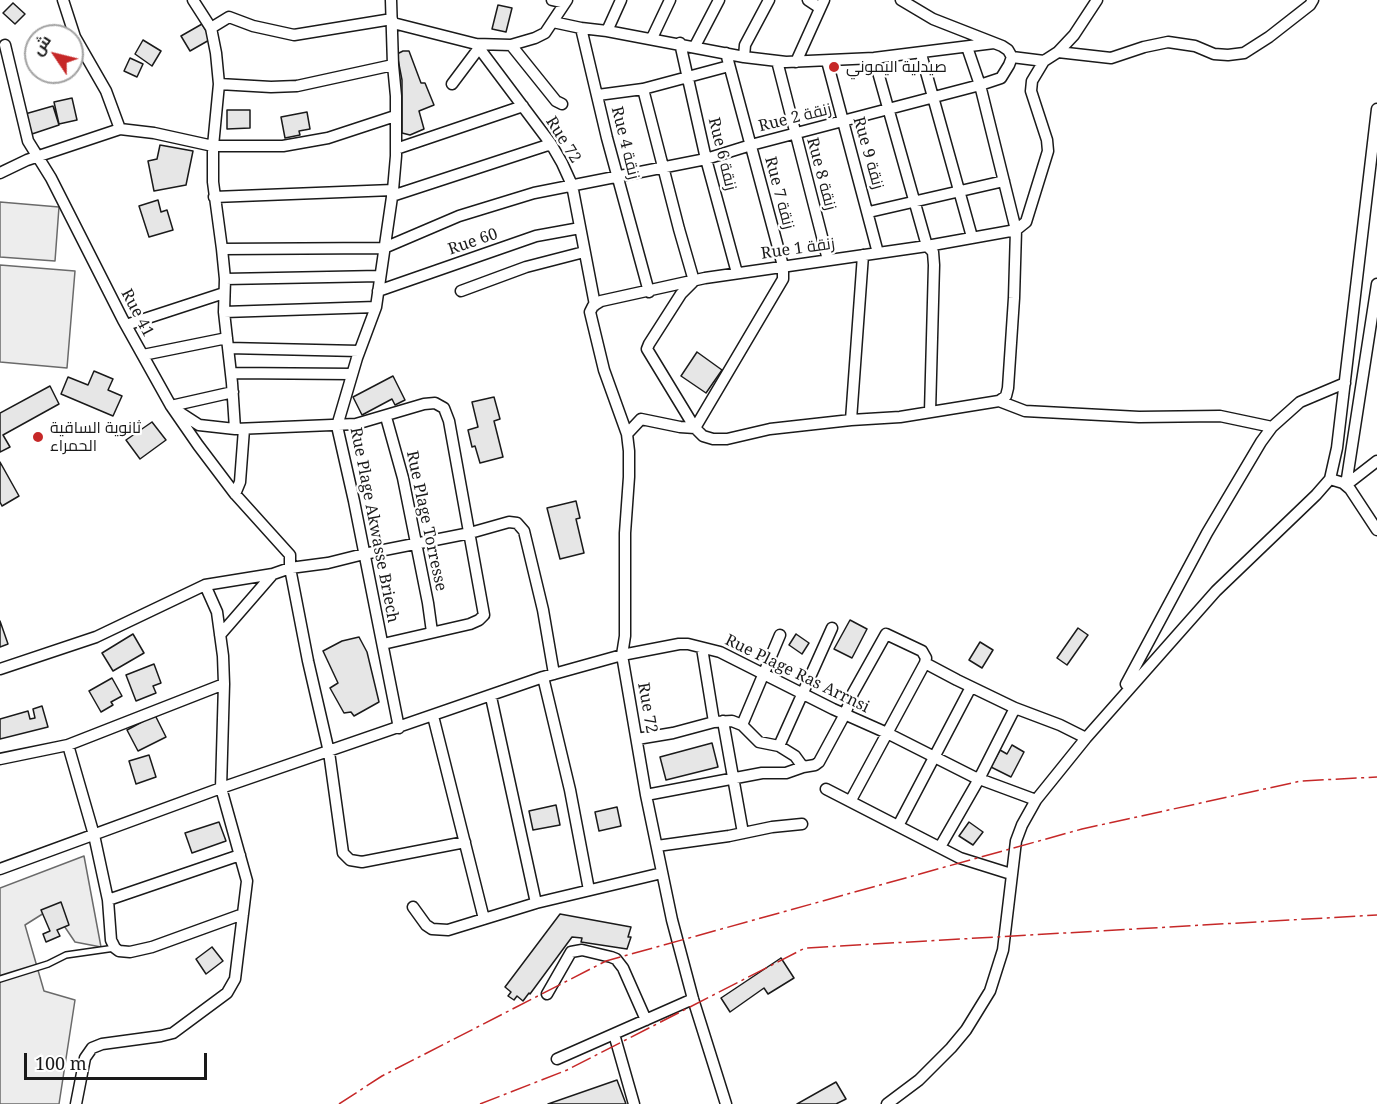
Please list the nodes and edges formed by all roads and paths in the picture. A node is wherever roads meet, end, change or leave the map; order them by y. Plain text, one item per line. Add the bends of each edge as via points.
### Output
1 (63, 0) edge
2 (193, 0) edge
3 (391, 0) edge
4 (552, 0) edge
5 (621, 0) edge
6 (670, 0) edge
7 (719, 0) edge
8 (769, 0) edge
9 (808, 0) edge
10 (901, 0) edge
11 (1097, 0) edge
12 (1313, 0) edge
13 (566, 1) edge
14 (822, 4) edge
15 (393, 21) junction
16 (553, 22) junction
17 (211, 28) junction
18 (581, 28) junction
19 (607, 30) junction
20 (652, 38) junction
21 (680, 43) junction
22 (994, 43) junction
23 (5, 45) dead end
24 (511, 45) junction
25 (478, 46) junction
26 (695, 46) junction
27 (967, 47) junction
28 (1058, 52) junction
29 (726, 53) junction
30 (921, 54) junction
31 (744, 57) junction
32 (1012, 57) junction
33 (874, 58) junction
34 (777, 61) junction
35 (827, 61) junction
36 (1044, 61) junction
37 (796, 62) junction
38 (393, 65) junction
39 (729, 66) junction
40 (687, 78) junction
41 (219, 84) junction
42 (452, 84) dead end
43 (980, 86) junction
44 (643, 89) junction
45 (598, 95) junction
46 (934, 98) junction
47 (562, 104) dead end
48 (523, 106) junction
49 (1377, 109) edge
50 (889, 110) junction
51 (395, 116) junction
52 (843, 122) junction
53 (120, 129) junction
54 (795, 134) junction
55 (551, 144) junction
56 (213, 146) junction
57 (751, 146) junction
58 (396, 149) junction
59 (39, 156) junction
60 (706, 159) junction
61 (664, 168) junction
62 (0, 173) edge
63 (617, 176) junction
64 (1004, 181) junction
65 (572, 185) junction
66 (960, 191) junction
67 (393, 193) junction
68 (214, 197) junction
69 (915, 202) junction
70 (869, 212) junction
71 (580, 228) junction
72 (1016, 230) junction
73 (972, 237) junction
74 (927, 246) junction
75 (384, 248) junction
76 (222, 249) junction
77 (584, 252) junction
78 (878, 253) junction
79 (863, 255) junction
80 (828, 260) junction
81 (783, 266) junction
82 (737, 273) junction
83 (380, 276) junction
84 (225, 279) junction
85 (694, 280) junction
86 (1377, 284) edge
87 (378, 291) junction
88 (461, 291) dead end
89 (649, 292) junction
90 (224, 293) junction
91 (376, 308) junction
92 (593, 308) junction
93 (224, 312) junction
94 (126, 326) junction
95 (228, 343) junction
96 (360, 351) junction
97 (143, 356) junction
98 (231, 373) junction
99 (352, 374) junction
100 (1345, 383) junction
101 (233, 392) junction
102 (999, 401) junction
103 (171, 406) junction
104 (930, 412) junction
105 (386, 417) junction
106 (851, 420) junction
107 (338, 426) junction
108 (1272, 427) junction
109 (695, 428) junction
110 (239, 429) junction
111 (627, 434) junction
112 (1377, 461) edge
113 (1330, 479) junction
114 (1346, 485) junction
115 (235, 494) junction
116 (1377, 530) edge
117 (470, 533) junction
118 (417, 545) junction
119 (364, 554) junction
120 (290, 568) junction
121 (273, 574) junction
122 (205, 585) junction
123 (832, 628) dead end
124 (432, 632) junction
125 (220, 635) junction
126 (780, 635) dead end
127 (383, 644) junction
128 (702, 648) junction
129 (622, 655) junction
130 (925, 663) junction
131 (0, 669) edge
132 (765, 673) junction
133 (548, 676) junction
134 (224, 684) junction
135 (970, 687) junction
136 (804, 693) junction
137 (491, 697) junction
138 (1116, 703) junction
139 (1015, 708) junction
140 (845, 714) junction
141 (433, 716) junction
142 (719, 721) junction
143 (742, 724) junction
144 (399, 728) junction
145 (887, 733) junction
146 (1086, 738) junction
147 (637, 739) junction
148 (68, 745) junction
149 (779, 746) junction
150 (329, 752) junction
151 (934, 758) junction
152 (0, 759) edge
153 (803, 767) junction
154 (734, 779) junction
155 (978, 779) junction
156 (221, 788) junction
157 (826, 789) dead end
158 (646, 795) junction
159 (851, 800) junction
160 (1036, 800) junction
161 (802, 824) dead end
162 (898, 826) junction
163 (743, 833) junction
164 (94, 835) junction
165 (465, 842) junction
166 (657, 846) junction
167 (940, 847) junction
168 (240, 855) junction
169 (0, 869) edge
170 (662, 873) junction
171 (1011, 874) junction
172 (590, 890) junction
173 (108, 900) junction
174 (536, 903) junction
175 (413, 907) dead end
176 (243, 914) junction
177 (484, 919) junction
178 (115, 948) junction
179 (0, 979) edge
180 (547, 994) dead end
181 (693, 999) junction
182 (646, 1020) junction
183 (614, 1034) junction
184 (556, 1059) dead end
185 (76, 1104) edge
186 (634, 1104) edge
187 (726, 1104) edge
188 (887, 1104) edge

1 - 53 street via 75,37 106,91
2 - 17 street
3 - 15 street, Rue Plage Akwasse Briech
4 - 13 street
5 - 19 street
6 - 20 street
7 - 26 street
8 - 31 street
9 - 14 street
10 - 22 street via 933,19
11 - 28 street
12 - 28 street via 1244,53 1214,54 1168,42 1111,58
13 - 16 street
14 - 37 street
15 - 17 street via 294,35 229,17
15 - 25 street
15 - 38 street, Rue Plage Akwasse Briech
16 - 18 street
16 - 24 street via 540,36
17 - 41 street
18 - 19 street
18 - 45 street, Rue 4 زنقة
19 - 20 street
20 - 21 street
21 - 26 street
21 - 40 street, Rue 6 زنقة
22 - 27 street
22 - 32 street via 1008,50
23 - 59 street, Rue 41 via 24,128
24 - 25 street
24 - 47 street
25 - 42 street
25 - 48 street, Rue 72
26 - 29 street
27 - 30 street
27 - 43 street
28 - 36 street
29 - 31 street
29 - 39 street, Rue 7 زنقة
30 - 33 street
30 - 46 street
31 - 34 street
32 - 36 street
32 - 43 street, Rue 2 زنقة via 1001,78
33 - 35 street
33 - 50 street
34 - 37 street
34 - 54 street, Rue 8 زنقة
35 - 37 street
35 - 52 street, Rue 9 زنقة
36 - 72 street via 1032,81 1031,91 1048,151 1026,222
38 - 41 street via 297,86
38 - 51 street, Rue Plage Akwasse Briech
39 - 40 street
39 - 57 street, Rue 7 زنقة
40 - 44 street
40 - 60 street, Rue 6 زنقة
41 - 56 street
43 - 46 street, Rue 2 زنقة
43 - 64 street
44 - 45 street
44 - 61 street
45 - 63 street, Rue 4 زنقة
46 - 50 street, Rue 2 زنقة
46 - 66 street
48 - 55 street, Rue 72
48 - 58 street
49 - 100 street
50 - 52 street, Rue 2 زنقة
50 - 69 street
51 - 56 street via 303,143
51 - 58 street, Rue Plage Akwasse Briech
52 - 54 street, Rue 2 زنقة
52 - 70 street, Rue 9 زنقة
53 - 56 street
53 - 59 street
54 - 57 street, Rue 2 زنقة
54 - 80 street, Rue 8 زنقة
55 - 65 street, Rue 72
55 - 67 street
56 - 68 street
57 - 60 street, Rue 2 زنقة
57 - 81 street, Rue 7 زنقة
58 - 67 street, Rue Plage Akwasse Briech
59 - 62 street
59 - 94 street, Rue 41
60 - 61 street, Rue 2 زنقة
60 - 82 street, Rue 6 زنقة
61 - 63 street, Rue 2 زنقة
61 - 85 street
63 - 65 street, Rue 2 زنقة
63 - 89 street, Rue 4 زنقة
64 - 66 street
64 - 72 street
65 - 71 street, Rue 72
65 - 75 street, Rue 2 زنقة via 459,216
66 - 69 street
66 - 73 street
67 - 68 street
67 - 75 street, Rue Plage Akwasse Briech
68 - 76 street
69 - 70 street
69 - 74 street
70 - 78 street, Rue 9 زنقة
71 - 77 street, Rue 72
71 - 87 street, Rue 60 via 536,236
72 - 73 street, Rue 1 زنقة
72 - 102 street via 1008,388
73 - 74 street, Rue 1 زنقة
74 - 78 street, Rue 1 زنقة
74 - 104 street via 933,252 934,265
75 - 76 street
75 - 83 street, Rue Plage Akwasse Briech
76 - 84 street
77 - 88 street via 526,267
77 - 92 street, Rue 72
78 - 79 street, Rue 1 زنقة
79 - 80 street, Rue 1 زنقة
79 - 106 street
80 - 81 street, Rue 1 زنقة
81 - 82 street, Rue 1 زنقة
81 - 109 street via 783,279
82 - 85 street, Rue 1 زنقة
83 - 84 street
83 - 87 street, Rue Plage Akwasse Briech
84 - 90 street
85 - 89 street, Rue 1 زنقة
85 - 109 street via 647,350
86 - 114 street
87 - 91 street, Rue Plage Akwasse Briech
89 - 92 street, Rue 1 زنقة via 613,298
90 - 93 street
90 - 94 street
91 - 93 street
91 - 96 street, Rue Plage Akwasse Briech
92 - 111 street, Rue 72 via 604,370
93 - 95 street
94 - 97 street, Rue 41
95 - 96 street
95 - 97 street
95 - 98 street
96 - 99 street, Rue Plage Akwasse Briech
97 - 103 street, Rue 41
98 - 99 street
98 - 101 street
99 - 107 street, Rue Plage Akwasse Briech
100 - 108 street via 1300,402
100 - 113 street
101 - 103 street
101 - 110 street
102 - 104 street
102 - 108 street via 1025,411 1139,417 1220,416
103 - 110 street via 199,425
103 - 115 street, Rue 41
104 - 106 street
105 - 107 street
105 - 117 street via 435,403 447,413
105 - 118 street, Rue Plage Torresse
106 - 109 street via 713,440
107 - 110 street
107 - 119 street, Rue Plage Akwasse Briech
108 - 138 street via 1207,533
109 - 111 street via 641,419
110 - 115 street via 240,482
111 - 129 street, Rue 72 via 630,477
112 - 114 street
113 - 114 street
113 - 138 street via 1234,571
114 - 116 street
115 - 120 street, Rue 41 via 290,555
117 - 118 street
117 - 124 street via 484,615 479,620
117 - 133 street via 509,522 517,523 524,531 543,610
118 - 119 street
118 - 124 street, Rue Plage Torresse
119 - 120 street
119 - 127 street, Rue Plage Akwasse Briech
120 - 121 street
120 - 150 street, Rue 41
121 - 122 street
121 - 125 street
122 - 125 street via 217,612
122 - 131 street via 96,637
123 - 136 street
124 - 127 street
125 - 134 street
126 - 132 street
127 - 144 street, Rue Plage Akwasse Briech
128 - 129 street, Rue Plage Ras Arrnsi via 679,644
128 - 132 street, Rue Plage Ras Arrnsi
128 - 142 street
129 - 133 street, Rue Plage Ras Arrnsi
129 - 147 street, Rue 72
130 - 135 street
130 - 140 street via 922,651 885,635
130 - 145 street
132 - 136 street, Rue Plage Ras Arrnsi
132 - 143 street
133 - 137 street, Rue Plage Ras Arrnsi
133 - 172 street
134 - 148 street
134 - 156 street
135 - 139 street
135 - 151 street
136 - 140 street, Rue Plage Ras Arrnsi
136 - 149 street
137 - 141 street, Rue Plage Ras Arrnsi
137 - 174 street
138 - 146 street
139 - 146 street
139 - 155 street
140 - 145 street, Rue Plage Ras Arrnsi
140 - 153 street via 819,762
141 - 144 street, Rue Plage Ras Arrnsi
141 - 165 street
142 - 143 street
142 - 147 street
142 - 154 street
143 - 149 street via 759,742
144 - 150 street, Rue Plage Ras Arrnsi
145 - 151 street, Rue Plage Ras Arrnsi
145 - 159 street
146 - 160 street
147 - 158 street, Rue 72
148 - 152 street
148 - 164 street
149 - 153 street via 795,756
150 - 156 street, Rue Plage Ras Arrnsi
150 - 165 street, Rue 41 via 343,853 350,860 362,862
151 - 155 street, Rue Plage Ras Arrnsi
151 - 162 street
153 - 154 street
154 - 158 street
154 - 163 street
155 - 160 street, Rue Plage Ras Arrnsi
155 - 167 street
156 - 164 street, Rue Plage Ras Arrnsi
156 - 168 street
157 - 159 street
158 - 166 street, Rue 72
159 - 162 street
160 - 171 street via 1016,841
161 - 163 street
162 - 167 street
163 - 166 street
164 - 169 street, Rue Plage Ras Arrnsi
164 - 173 street
165 - 177 street
166 - 170 street, Rue 72
167 - 171 street via 966,861
168 - 173 street
168 - 176 street via 247,887
170 - 172 street
170 - 181 street, Rue 72
171 - 188 street via 1004,950 990,991 966,1030 936,1064
172 - 174 street
173 - 178 street
174 - 177 street
175 - 177 street via 426,925 440,930
176 - 178 street via 152,947 130,952
176 - 185 street via 236,975 230,990 168,1035 92,1048 85,1058
178 - 179 lane via 66,955
180 - 182 street via 571,952 582,950 610,957 624,968
181 - 182 street
181 - 187 street, Rue 72
182 - 183 street
183 - 184 street
183 - 186 street

